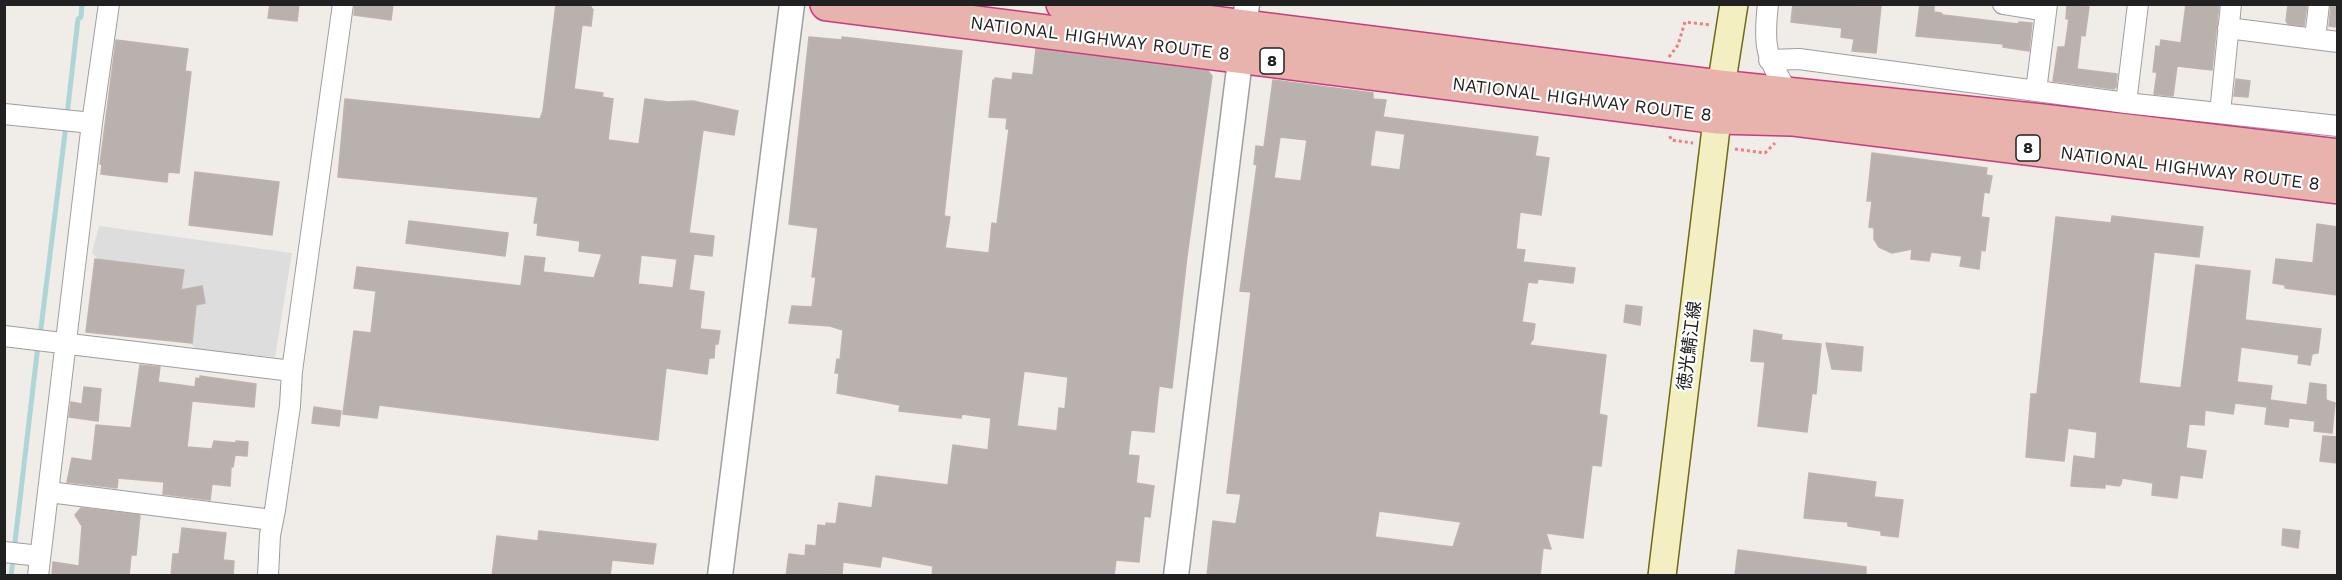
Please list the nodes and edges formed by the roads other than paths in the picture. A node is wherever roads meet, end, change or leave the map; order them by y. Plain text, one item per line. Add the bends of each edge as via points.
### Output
1 (109, 4) edge
2 (343, 4) edge
3 (792, 4) edge
4 (827, 4) edge
5 (1063, 4) edge
6 (1734, 4) edge
7 (1768, 4) edge
8 (2003, 4) edge
9 (2139, 4) edge
10 (2230, 4) edge
11 (2319, 4) edge
12 (2047, 8) edge
13 (2228, 28) junction
14 (1244, 30) edge
15 (2315, 39) junction
16 (2337, 42) edge
17 (1769, 60) junction
18 (2036, 91) junction
19 (1789, 93) junction
20 (1719, 102) junction
21 (2126, 104) junction
22 (2220, 113) junction
23 (4, 114) edge
24 (92, 123) junction
25 (2337, 126) edge
26 (2337, 156) edge
27 (2337, 187) edge
28 (4, 336) edge
29 (65, 343) junction
30 (292, 371) junction
31 (49, 492) junction
32 (272, 520) junction
33 (4, 552) edge
34 (39, 566) edge
35 (268, 576) edge
36 (720, 576) edge
37 (1176, 576) edge
38 (1662, 576) edge

1 - 24 street
2 - 30 street
3 - 36 street
4 - 14 highway, NATIONAL HIGHWAY ROUTE 8 / 8
5 - 14 highway, NATIONAL HIGHWAY ROUTE 8 / 8
6 - 20 main road, 徳光鯖江線
7 - 17 street via 1765,31
8 - 12 street
9 - 21 street
10 - 13 street
11 - 15 street
12 - 18 street
13 - 15 street
13 - 22 street
14 - 20 highway, NATIONAL HIGHWAY ROUTE 8 / 8
14 - 37 street
15 - 16 street
17 - 18 street via 1799,59
17 - 19 street
18 - 21 street
19 - 20 highway, NATIONAL HIGHWAY ROUTE 8 / 8
19 - 26 highway, NATIONAL HIGHWAY ROUTE 8 / 8
20 - 27 highway, NATIONAL HIGHWAY ROUTE 8 / 8 via 1792,119
20 - 38 main road, 徳光鯖江線
21 - 22 street
22 - 25 street
23 - 24 street
24 - 29 street
28 - 29 street
29 - 30 street
29 - 31 street
30 - 32 street
31 - 32 street
31 - 34 street
32 - 35 street
33 - 34 street

